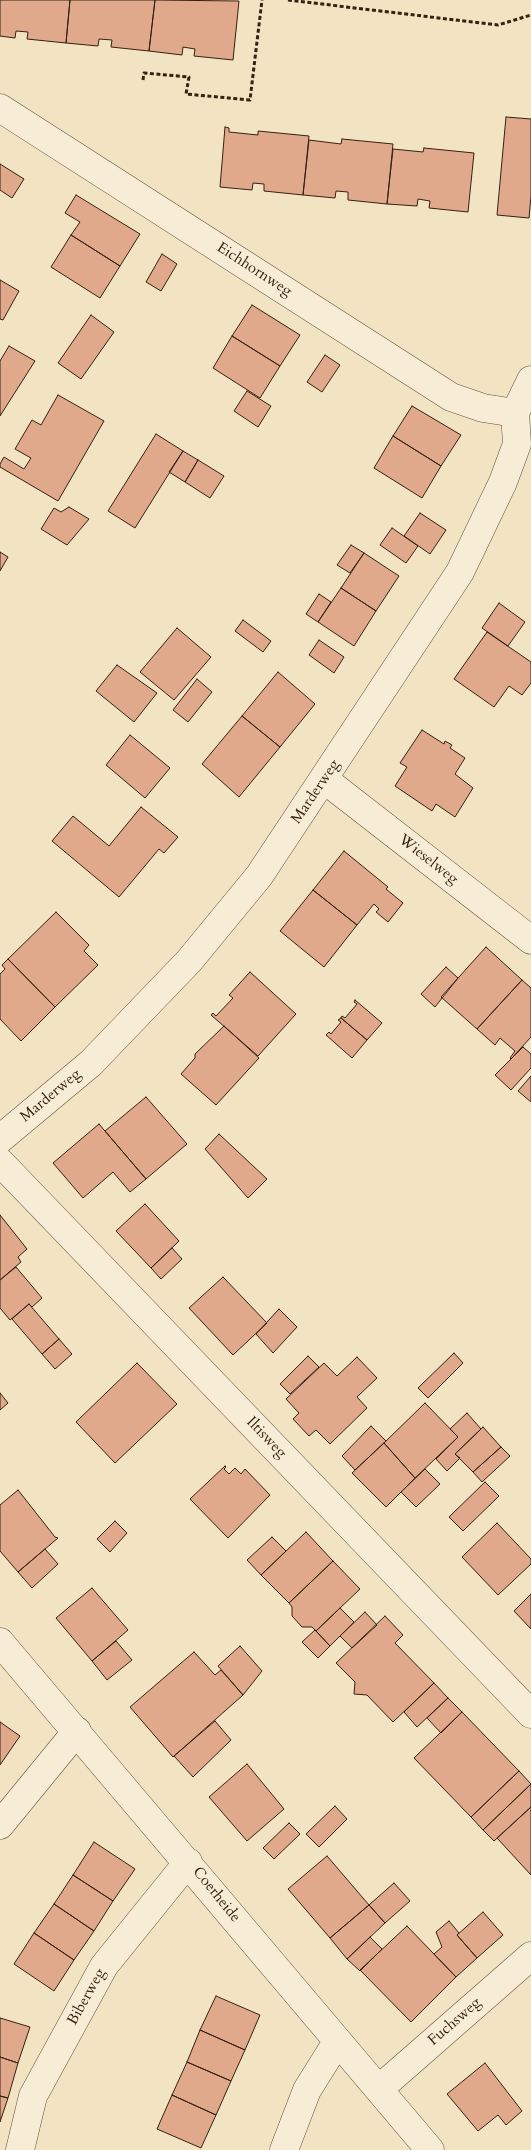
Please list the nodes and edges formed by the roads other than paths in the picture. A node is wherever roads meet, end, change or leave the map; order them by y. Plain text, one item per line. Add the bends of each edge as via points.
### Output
1 (0, 108) edge
2 (531, 380) edge
3 (514, 412) junction
4 (325, 780) junction
5 (531, 940) edge
6 (0, 1139) edge
7 (0, 1162) edge
8 (0, 1642) edge
9 (531, 1714) edge
10 (77, 1732) junction
11 (0, 1824) edge
12 (188, 1862) junction
13 (531, 1956) edge
14 (337, 2042) junction
15 (378, 2089) junction
16 (20, 2150) edge
17 (284, 2150) edge
18 (430, 2150) edge

1 - 3 street, Eichhornweg via 451,397 483,408
2 - 3 street
3 - 4 street, Marderweg via 517,444 503,482 460,572
4 - 5 street, Wieselweg
4 - 6 street, Marderweg via 259,876 189,961 91,1063
7 - 9 street, Iltisweg
8 - 10 street, Coerheide
10 - 11 street
10 - 12 street, Coerheide
12 - 14 street, Coerheide
12 - 16 street, Biberweg via 104,1966 33,2096
13 - 15 street, Fuchsweg
14 - 15 street, Coerheide
14 - 17 street via 307,2090
15 - 18 street, Coerheide

